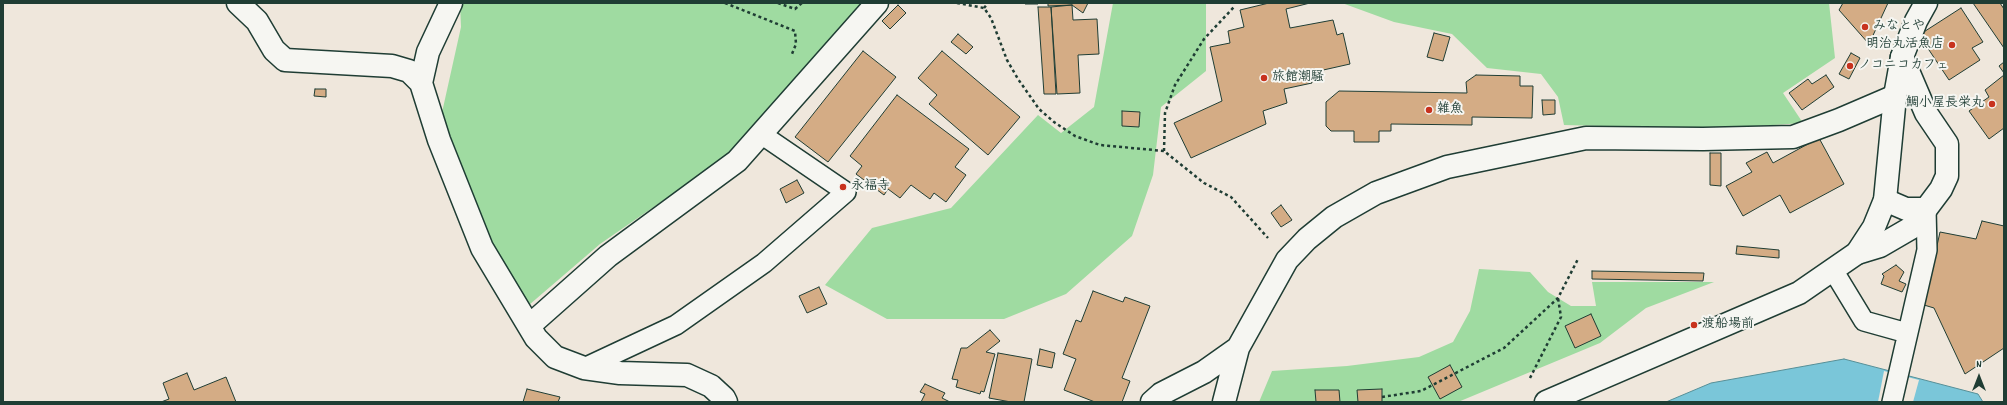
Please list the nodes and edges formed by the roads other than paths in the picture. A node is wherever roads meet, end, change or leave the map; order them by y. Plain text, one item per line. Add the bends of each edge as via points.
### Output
1 (238, 3) edge
2 (451, 3) edge
3 (877, 3) edge
4 (1926, 3) edge
5 (1902, 57) junction
6 (421, 83) junction
7 (1895, 96) junction
8 (761, 134) junction
9 (1885, 200) junction
10 (1926, 209) junction
11 (1857, 253) junction
12 (1833, 270) junction
13 (529, 326) junction
14 (1907, 333) junction
15 (1238, 348) junction
16 (584, 368) junction
17 (726, 402) edge
18 (1152, 402) edge
19 (1224, 402) edge
20 (1546, 402) edge
21 (1892, 402) edge

1 - 6 street via 257,21 274,50 285,60 392,66 409,71
2 - 6 street via 428,52
3 - 8 street
4 - 5 street
5 - 7 street
5 - 10 street via 1926,113 1947,144 1947,176
6 - 13 street via 438,140 482,248
7 - 9 street
7 - 15 street via 1793,137 1703,140 1586,138 1446,167 1376,193 1334,217 1287,260
8 - 13 street via 737,161 608,256
8 - 16 lane via 846,192 764,263 676,325
9 - 10 street via 1906,209
9 - 11 street via 1874,227
10 - 11 street via 1911,228 1880,246
10 - 14 lane via 1927,250
11 - 12 street
12 - 14 lane via 1864,321
12 - 20 street via 1799,293
13 - 16 street via 536,338 555,357
14 - 21 lane
15 - 18 street via 1204,372 1161,394
15 - 19 street
16 - 17 street via 620,373 686,375 711,386

